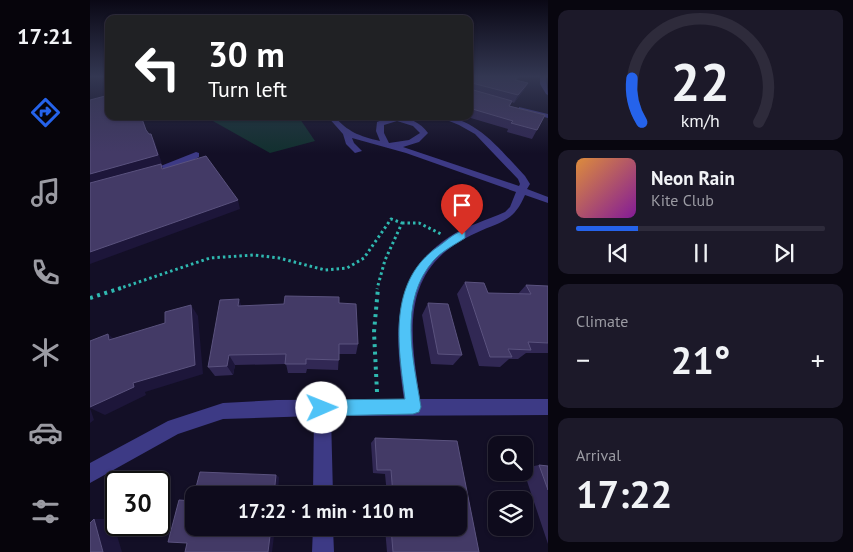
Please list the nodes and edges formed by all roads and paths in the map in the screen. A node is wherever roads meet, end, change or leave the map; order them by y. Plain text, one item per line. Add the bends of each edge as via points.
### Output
1 (513, 107) edge
2 (548, 116) edge
3 (334, 120) edge
4 (453, 120) edge
5 (347, 132) junction
6 (387, 146) junction
7 (358, 151) dead end
8 (196, 155) dead end
9 (138, 176) edge
10 (523, 191) junction
11 (548, 200) edge
12 (402, 223) junction
13 (454, 239) junction
14 (90, 298) edge
15 (379, 407) junction
16 (413, 407) junction
17 (548, 407) edge
18 (322, 408) junction
19 (90, 474) edge
20 (323, 486) edge
21 (323, 536) edge
22 (323, 552) edge

1 - 2 street
3 - 5 street
4 - 10 street via 478,132 522,178 525,184
5 - 6 street
5 - 7 street via 350,144
6 - 6 street via 419,140 424,132 409,121 386,121 380,124 379,131
6 - 10 street
8 - 9 street
10 - 11 street
10 - 13 street via 509,214
12 - 13 path via 419,223
12 - 14 path via 391,220 364,258 347,268 325,270 254,255 210,258
12 - 15 path via 382,271 373,322
13 - 16 street via 431,256 414,281 405,308 405,349
15 - 16 street
15 - 18 street
16 - 17 street
18 - 19 street via 223,411 174,427
18 - 20 street
21 - 22 street

